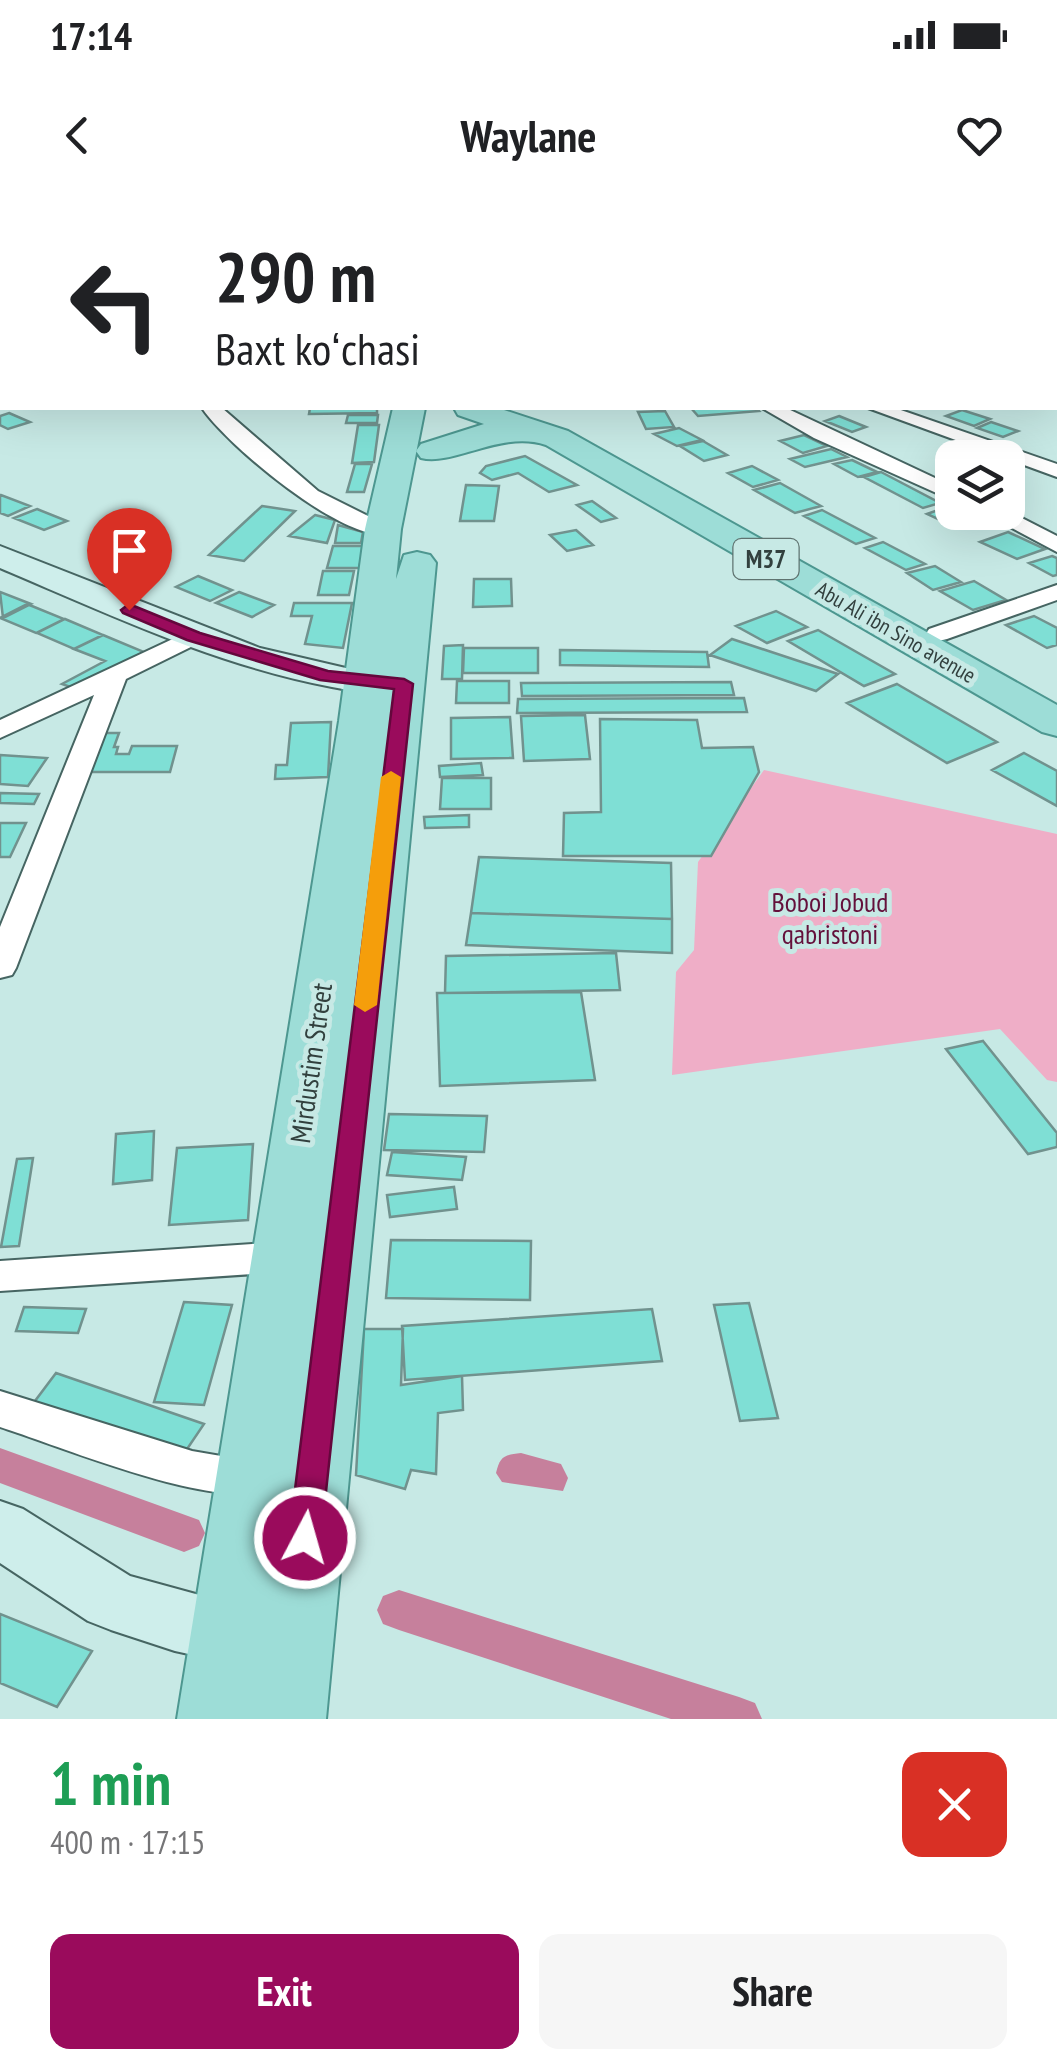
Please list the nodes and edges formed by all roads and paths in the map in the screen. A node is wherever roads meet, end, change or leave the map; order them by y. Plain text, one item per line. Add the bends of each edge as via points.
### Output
1 (213, 410) edge
2 (486, 410) edge
3 (776, 410) edge
4 (884, 410) edge
5 (541, 416) edge
6 (428, 422) edge
7 (1057, 470) edge
8 (935, 486) edge
9 (1025, 528) edge
10 (383, 529) junction
11 (1057, 545) edge
12 (0, 556) edge
13 (1057, 592) edge
14 (938, 634) junction
15 (194, 636) junction
16 (113, 679) junction
17 (384, 684) junction
18 (1057, 699) edge
19 (1057, 724) edge
20 (0, 730) edge
21 (0, 968) edge
22 (284, 1257) junction
23 (0, 1276) edge
24 (0, 1409) edge
25 (252, 1477) junction
26 (0, 1529) edge
27 (230, 1632) junction
28 (218, 1719) edge
29 (285, 1719) edge

1 - 10 street via 274,471
2 - 5 main road, Abu Ali ibn Sino avenue / M37
3 - 8 street
4 - 7 street
5 - 6 main road via 486,433
5 - 14 main road, Abu Ali ibn Sino avenue / M37
5 - 19 main road, Abu Ali ibn Sino avenue / M37
6 - 10 main road, Mirdustim Street
6 - 17 main road, Mirdustim Street via 426,473
9 - 11 street
10 - 17 main road, Mirdustim Street
12 - 15 main road
13 - 14 street
14 - 18 main road, Abu Ali ibn Sino avenue / M37
15 - 16 street
15 - 17 main road via 326,676
16 - 20 street
16 - 21 street
17 - 22 main road, Mirdustim Street
17 - 29 main road, Mirdustim Street
22 - 23 street
22 - 25 main road, Mirdustim Street
24 - 25 street via 192,1470
25 - 27 main road, Mirdustim Street
26 - 27 main road via 111,1600
27 - 28 main road, Mirdustim Street

